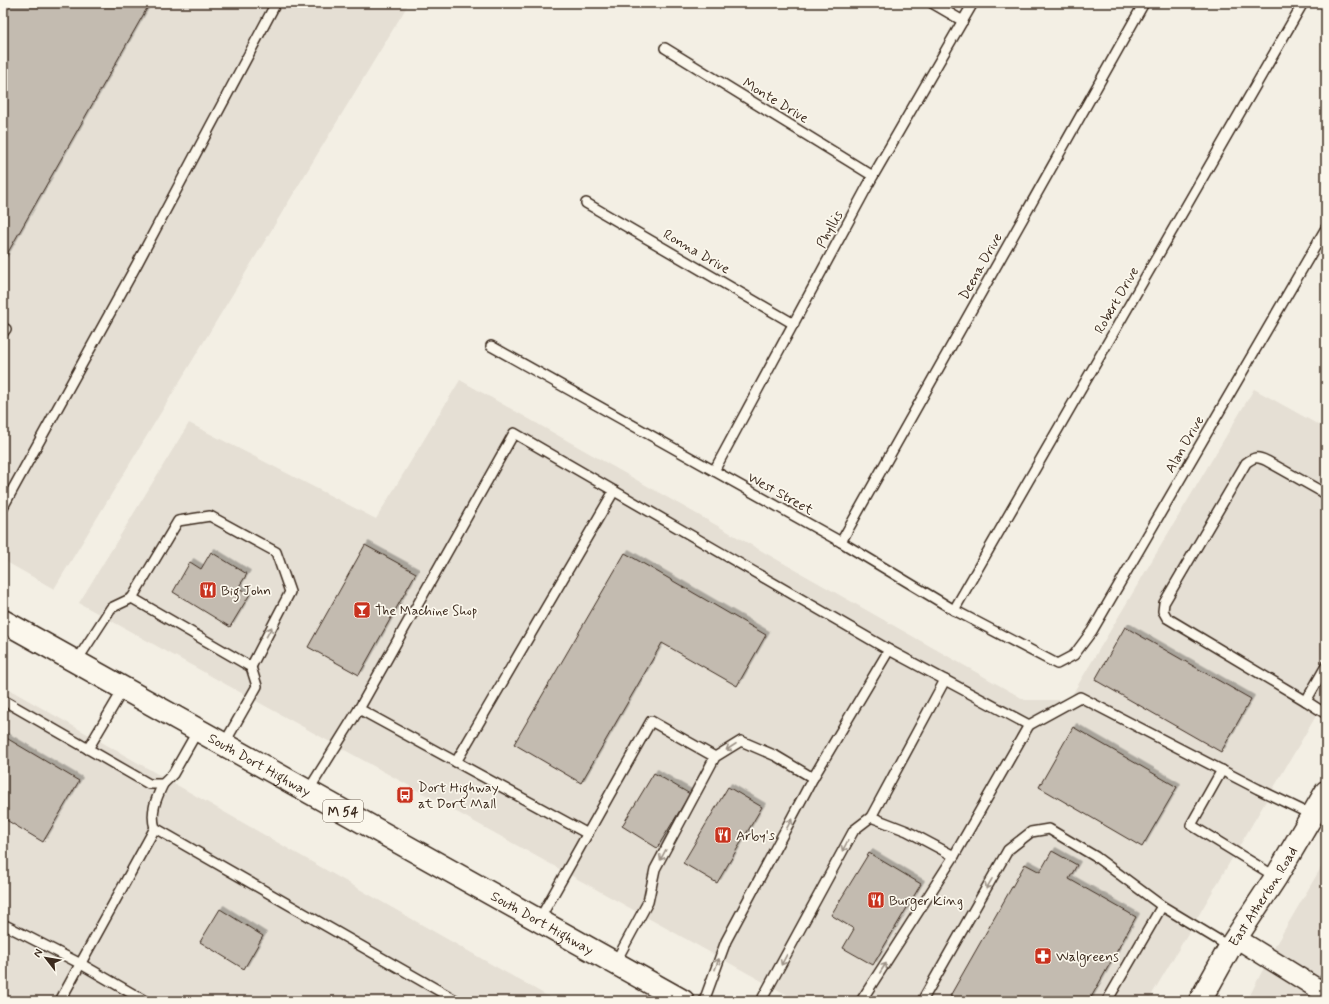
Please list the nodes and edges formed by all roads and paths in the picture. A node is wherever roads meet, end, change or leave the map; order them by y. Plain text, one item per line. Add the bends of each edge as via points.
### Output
1 (276, 3) edge
2 (932, 3) edge
3 (973, 3) edge
4 (1144, 3) edge
5 (1303, 3) edge
6 (963, 21) junction
7 (665, 48) dead end
8 (874, 176) junction
9 (586, 203) dead end
10 (1326, 228) edge
11 (794, 324) junction
12 (491, 346) dead end
13 (714, 472) junction
14 (614, 491) junction
15 (1326, 494) edge
16 (3, 508) edge
17 (841, 542) junction
18 (132, 598) junction
19 (954, 610) junction
20 (4, 623) edge
21 (889, 650) junction
22 (76, 662) junction
23 (1056, 664) joint
24 (1326, 666) edge
25 (251, 667) junction
26 (945, 680) junction
27 (124, 688) junction
28 (3, 700) edge
29 (1306, 701) junction
30 (359, 709) junction
31 (1326, 714) edge
32 (1029, 725) junction
33 (198, 730) junction
34 (224, 744) junction
35 (88, 749) junction
36 (715, 757) junction
37 (456, 762) junction
38 (1222, 770) junction
39 (813, 778) junction
40 (163, 784) junction
41 (308, 791) junction
42 (1326, 792) edge
43 (1312, 815) junction
44 (871, 817) junction
45 (155, 828) junction
46 (588, 834) junction
47 (954, 856) junction
48 (1276, 877) junction
49 (1162, 906) junction
50 (539, 920) junction
51 (3, 924) edge
52 (1233, 943) junction
53 (616, 963) junction
54 (81, 964) junction
55 (1324, 987) edge
56 (60, 1001) edge
57 (145, 1001) edge
58 (457, 1001) edge
59 (683, 1001) edge
60 (704, 1001) edge
61 (761, 1001) edge
62 (861, 1001) edge
63 (922, 1001) edge
64 (1107, 1001) edge
65 (1200, 1001) edge

1 - 16 lane
2 - 6 lane
3 - 6 lane, Phyllis
4 - 17 lane, Deena Drive
5 - 19 lane, Robert Drive
6 - 8 lane, Phyllis
7 - 8 lane, Monte Drive
8 - 11 lane, Phyllis
9 - 11 lane, Ronna Drive
10 - 23 lane, Alan Drive via 1092,631 1074,655
11 - 13 lane, Phyllis
12 - 13 lane, West Street
13 - 17 lane, West Street
14 - 21 lane
14 - 30 lane via 514,433
14 - 37 lane
15 - 29 lane via 1267,461 1258,457 1252,458 1246,464 1168,596 1163,612 1168,618
17 - 19 lane, West Street
18 - 22 lane via 111,608
18 - 25 lane
25 -> 18 lane via 290,592 276,552 210,516 178,521
19 - 23 lane, West Street
20 - 22 main road, South Dort Highway / M 54
21 - 26 lane
21 - 39 lane
22 - 27 main road, South Dort Highway / M 54
24 - 29 lane
25 - 34 lane via 257,686
26 - 32 lane
26 - 44 lane
27 - 33 main road, South Dort Highway / M 54
27 - 35 lane
28 - 35 lane
29 - 31 lane
30 - 37 lane
30 - 41 lane
32 - 38 lane via 1080,696
32 - 47 lane
33 - 34 main road, South Dort Highway / M 54
33 - 40 lane via 173,774
34 - 41 main road, South Dort Highway / M 54
35 - 40 lane via 149,784
39 -> 36 lane via 776,756 741,741
36 - 46 lane via 651,721
36 -> 53 lane via 655,869 648,902
37 - 46 lane
38 - 43 lane
38 - 48 lane via 1192,825
60 -> 39 lane via 726,941
40 - 45 lane via 155,800 152,818
41 - 50 main road, South Dort Highway / M 54
42 - 43 main road, East Atherton Road
43 - 48 main road, East Atherton Road
44 - 47 lane via 907,831
44 -> 61 lane via 854,830
45 - 54 lane
45 - 58 lane
46 - 50 lane
62 -> 47 lane
48 - 52 main road, East Atherton Road
49 - 52 lane
49 -> 63 lane via 1096,857 1049,829 1031,832 1008,850
49 - 64 lane
50 - 53 main road, South Dort Highway / M 54
51 - 54 lane
52 - 55 street
52 - 65 main road, East Atherton Road
53 - 59 main road, South Dort Highway / M 54
54 - 56 lane
54 - 57 lane

